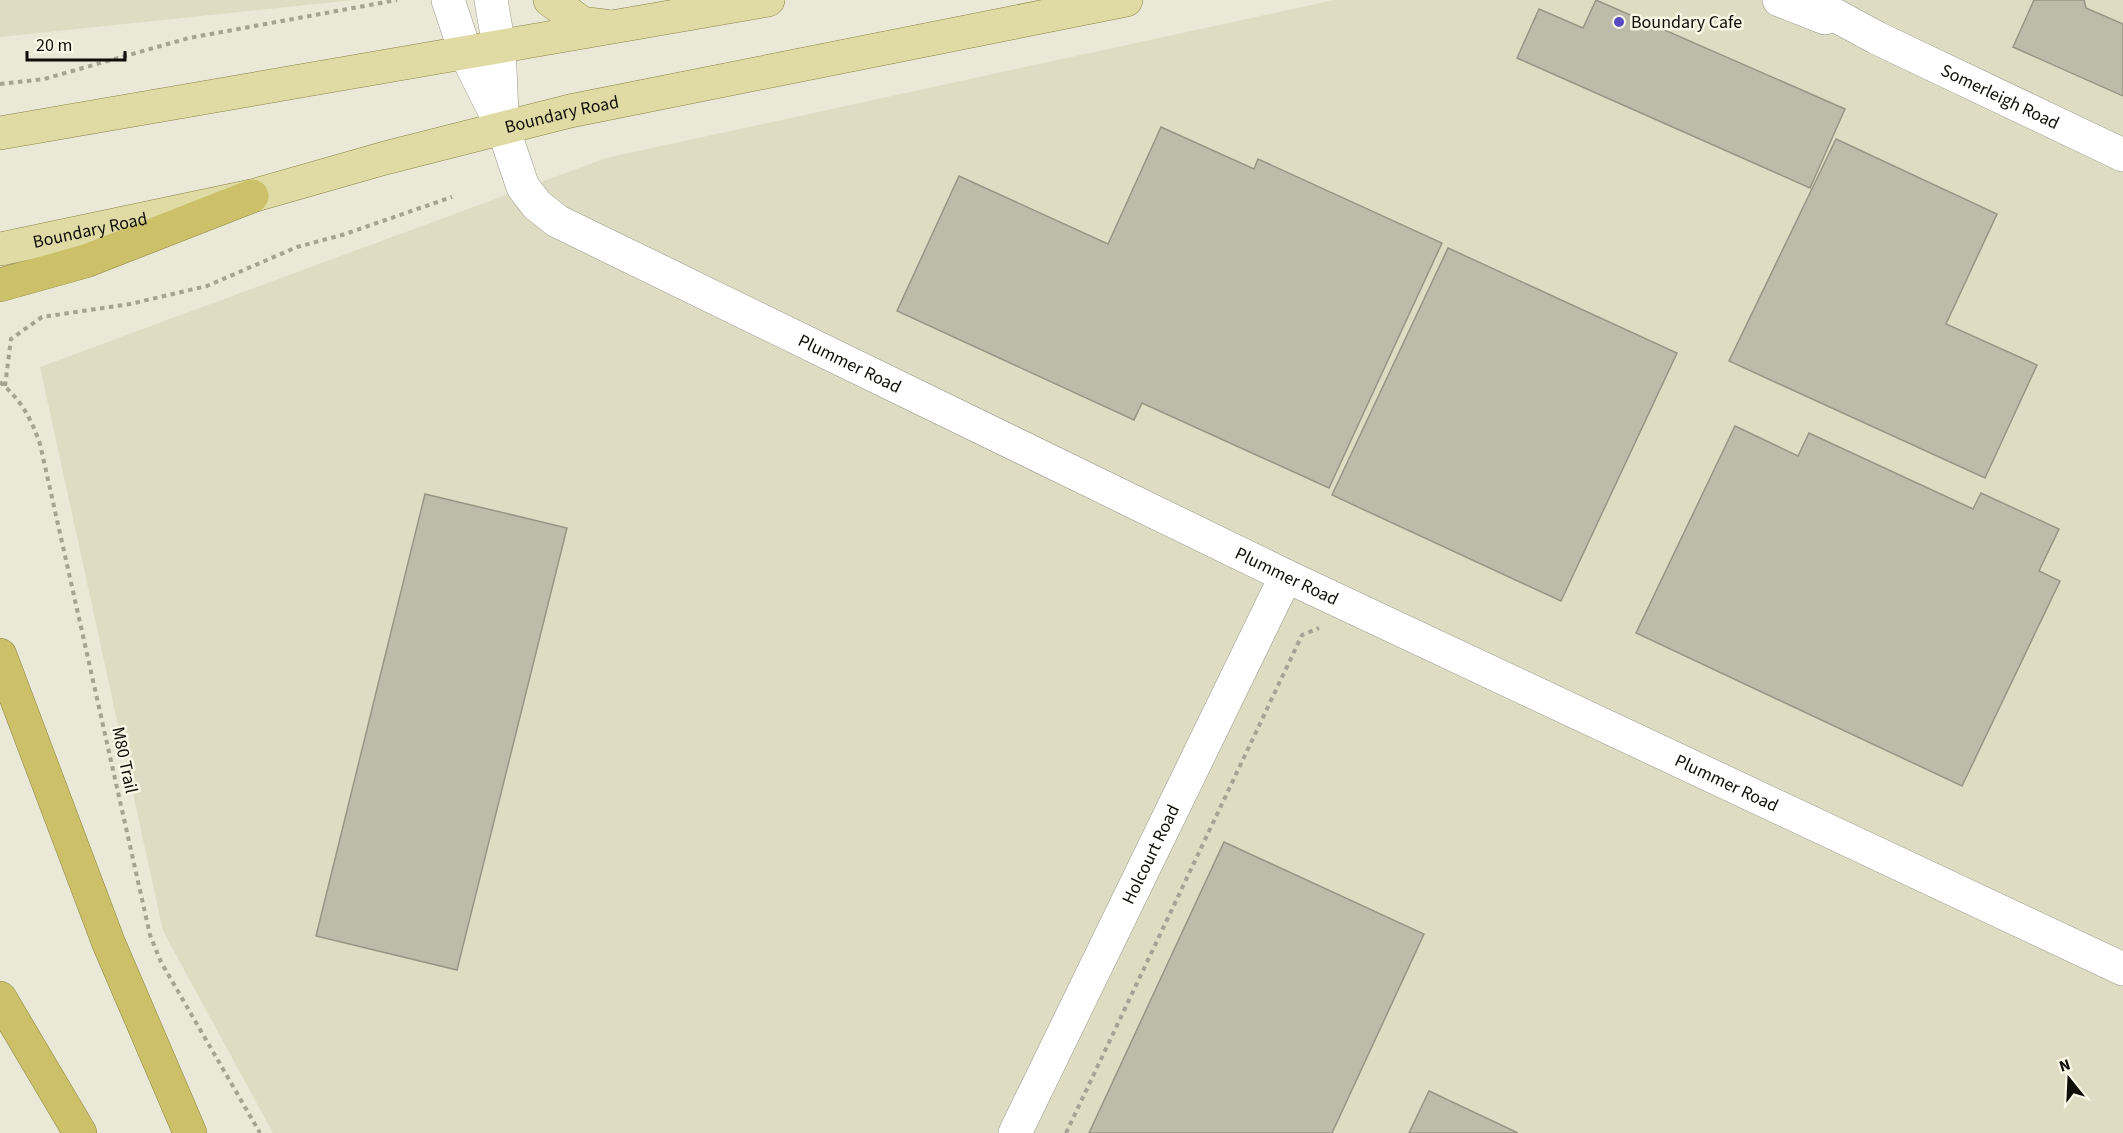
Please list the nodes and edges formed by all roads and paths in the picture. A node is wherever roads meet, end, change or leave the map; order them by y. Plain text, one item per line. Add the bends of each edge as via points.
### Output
1 (397, 0) edge
2 (448, 0) edge
3 (491, 0) edge
4 (549, 0) edge
5 (768, 0) edge
6 (1126, 0) edge
7 (1779, 0) edge
8 (1806, 0) edge
9 (614, 27) junction
10 (1877, 39) junction
11 (499, 48) junction
12 (466, 54) junction
13 (0, 84) edge
14 (503, 128) junction
15 (0, 133) edge
16 (2123, 155) edge
17 (252, 196) junction
18 (452, 197) dead end
19 (0, 249) edge
20 (0, 285) edge
21 (0, 382) edge
22 (5, 387) junction
23 (1286, 576) junction
24 (1328, 625) dead end
25 (0, 655) edge
26 (2123, 969) edge
27 (0, 998) edge
28 (80, 1133) edge
29 (190, 1133) edge
30 (260, 1133) edge
31 (1015, 1133) edge
32 (1066, 1133) edge

1 - 13 path via 189,38 44,79
2 - 12 street, Plummer Road
3 - 11 street, Plummer Road
4 - 9 main road via 582,23
5 - 9 main road
6 - 14 main road, Boundary Road via 570,111
7 - 10 street, Somerleigh Road
8 - 10 street, Somerleigh Road
9 - 11 main road
10 - 16 street, Somerleigh Road
11 - 12 main road
11 - 14 street, Plummer Road
12 - 14 street, Plummer Road
12 - 15 main road
14 - 17 main road, Boundary Road
14 - 23 street, Plummer Road via 523,187 557,221
17 - 19 main road, Boundary Road
17 - 20 highway via 86,261
18 - 22 path via 297,247 207,286 130,304 42,317 11,339
21 - 22 path, M80 Trail
22 - 30 path, M80 Trail via 21,402 40,444 150,934 161,962
23 - 26 street, Plummer Road
23 - 31 street, Holcourt Road
24 - 32 path via 1302,635
25 - 29 highway via 109,944
27 - 28 highway

